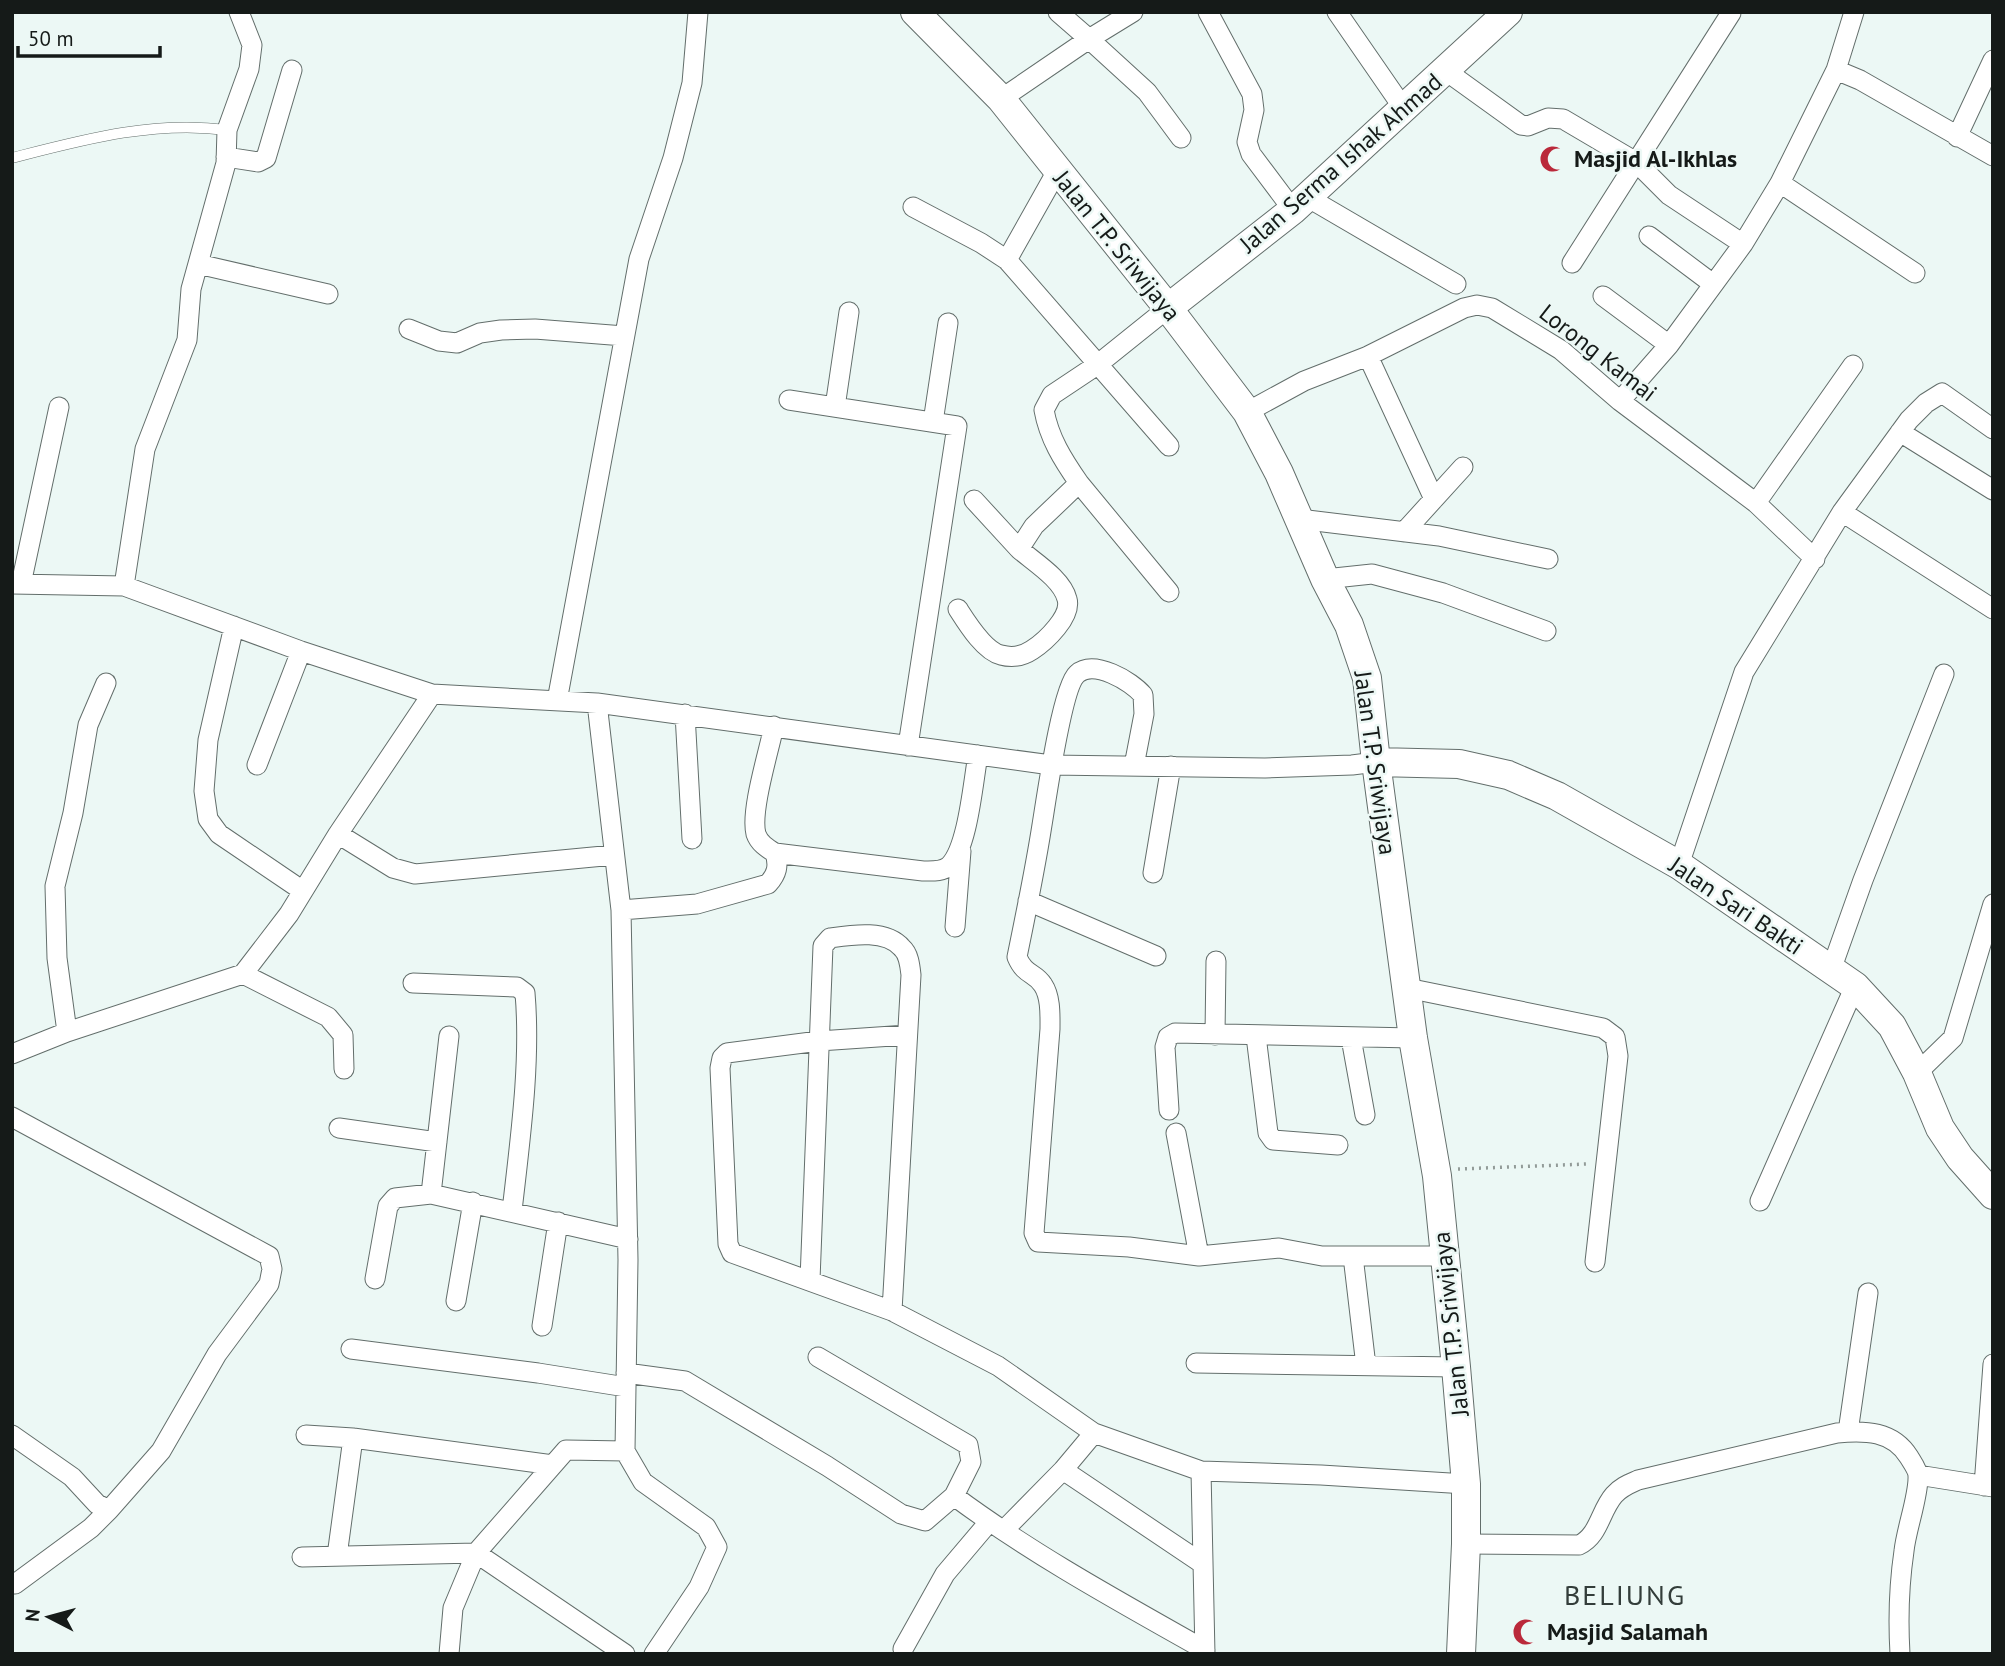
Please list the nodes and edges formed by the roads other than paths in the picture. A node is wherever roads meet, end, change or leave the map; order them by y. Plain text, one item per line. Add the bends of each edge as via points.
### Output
1 (239, 12) edge
2 (698, 12) edge
3 (915, 12) edge
4 (1058, 12) edge
5 (1133, 12) edge
6 (1208, 12) edge
7 (1337, 12) edge
8 (1508, 12) edge
9 (1854, 12) edge
10 (1731, 13) edge
11 (1089, 39) junction
12 (1993, 60) edge
13 (292, 70) dead end
14 (1836, 70) junction
15 (1446, 71) junction
16 (1001, 99) junction
17 (1404, 109) junction
18 (226, 131) junction
19 (1957, 136) junction
20 (1181, 138) dead end
21 (1993, 156) edge
22 (226, 157) junction
23 (12, 158) edge
24 (1636, 162) junction
25 (1057, 171) junction
26 (1780, 183) junction
27 (1300, 204) junction
28 (913, 207) dead end
29 (1649, 236) dead end
30 (1743, 244) junction
31 (1007, 260) junction
32 (1572, 263) dead end
33 (198, 264) junction
34 (1915, 273) dead end
35 (1456, 284) dead end
36 (1713, 284) junction
37 (328, 294) dead end
38 (1602, 296) dead end
39 (1168, 308) junction
40 (849, 312) dead end
41 (948, 323) dead end
42 (409, 329) dead end
43 (624, 336) junction
44 (1669, 345) junction
45 (1368, 356) junction
46 (1097, 365) junction
47 (1853, 365) dead end
48 (789, 400) dead end
49 (1620, 401) junction
50 (59, 407) dead end
51 (835, 407) junction
52 (1247, 412) junction
53 (933, 422) junction
54 (1993, 429) edge
55 (1900, 432) junction
56 (1169, 446) dead end
57 (1463, 467) dead end
58 (1079, 483) junction
59 (1993, 490) edge
60 (1434, 499) junction
61 (974, 500) dead end
62 (1756, 503) junction
63 (1842, 512) junction
64 (1299, 519) junction
65 (1404, 532) junction
66 (1019, 549) junction
67 (1548, 559) dead end
68 (1815, 559) junction
69 (1325, 579) junction
70 (16, 584) edge
71 (124, 586) junction
72 (1169, 592) dead end
73 (958, 609) dead end
74 (1993, 609) edge
75 (234, 626) junction
76 (1546, 631) dead end
77 (301, 651) junction
78 (1944, 674) dead end
79 (106, 683) dead end
80 (432, 694) junction
81 (557, 701) junction
82 (597, 703) junction
83 (685, 715) junction
84 (774, 726) junction
85 (908, 746) junction
86 (978, 755) junction
87 (1376, 762) junction
88 (257, 765) dead end
89 (1051, 765) junction
90 (1134, 766) junction
91 (1171, 766) junction
92 (338, 834) junction
93 (692, 839) dead end
94 (961, 849) junction
95 (775, 853) junction
96 (614, 855) junction
97 (1679, 865) junction
98 (1153, 873) dead end
99 (303, 891) junction
100 (1028, 901) junction
101 (621, 910) junction
102 (1991, 915) edge
103 (955, 927) dead end
104 (1156, 956) dead end
105 (1216, 961) dead end
106 (1831, 970) junction
107 (243, 974) junction
108 (413, 983) dead end
109 (1855, 986) junction
110 (1407, 988) junction
111 (67, 1032) junction
112 (907, 1035) junction
113 (1215, 1035) junction
114 (449, 1036) dead end
115 (1256, 1036) junction
116 (1351, 1038) junction
117 (1413, 1038) junction
118 (819, 1041) junction
119 (12, 1054) edge
120 (344, 1069) dead end
121 (1917, 1073) junction
122 (1169, 1110) dead end
123 (1365, 1115) dead end
124 (12, 1116) edge
125 (339, 1128) dead end
126 (1176, 1133) dead end
127 (437, 1142) junction
128 (1338, 1145) dead end
129 (431, 1194) junction
130 (1993, 1195) edge
131 (1760, 1200) dead end
132 (472, 1202) junction
133 (512, 1211) junction
134 (558, 1222) junction
135 (628, 1239) junction
136 (1199, 1256) junction
137 (1353, 1256) junction
138 (1443, 1256) junction
139 (1595, 1262) dead end
140 (375, 1279) dead end
141 (810, 1280) junction
142 (1868, 1293) dead end
143 (456, 1301) dead end
144 (892, 1311) junction
145 (542, 1326) dead end
146 (351, 1349) dead end
147 (818, 1357) dead end
148 (1196, 1363) dead end
149 (1993, 1364) edge
150 (1366, 1366) junction
151 (1456, 1367) junction
152 (626, 1380) junction
153 (1848, 1432) junction
154 (1094, 1433) junction
155 (12, 1435) edge
156 (306, 1435) dead end
157 (353, 1438) junction
158 (625, 1451) junction
159 (553, 1465) junction
160 (1063, 1470) junction
161 (1201, 1471) junction
162 (1918, 1475) junction
163 (1466, 1484) junction
164 (1988, 1487) edge
165 (954, 1496) junction
166 (110, 1510) junction
167 (997, 1526) junction
168 (1466, 1544) junction
169 (476, 1553) junction
170 (337, 1556) junction
171 (302, 1557) dead end
172 (1203, 1564) junction
173 (15, 1584) dead end
174 (903, 1649) dead end
175 (1205, 1652) edge
176 (449, 1654) edge
177 (625, 1654) edge
178 (654, 1654) edge
179 (1461, 1654) edge
180 (1900, 1654) edge

1 - 18 street via 252,45 249,69
2 - 43 street via 692,83 639,259
3 - 16 main road, Jalan T.P. Sriwijaya
4 - 11 street
5 - 11 street
6 - 27 street via 1252,94 1254,110 1247,142 1251,154
7 - 17 street
8 - 15 main road, Jalan Serma Ishak Ahmad
9 - 14 street
10 - 24 street
11 - 16 street
11 - 20 street via 1147,92
12 - 19 street
13 - 22 street via 266,158 258,162
14 - 19 street
14 - 26 street
15 - 17 main road, Jalan Serma Ishak Ahmad
15 - 24 street via 1521,125 1563,119
16 - 25 main road, Jalan T.P. Sriwijaya
17 - 27 main road, Jalan Serma Ishak Ahmad
18 - 22 street
18 - 23 lane via 202,127 127,132
19 - 21 street
22 - 33 street
24 - 30 street via 1669,195
24 - 32 street
25 - 31 street
25 - 39 main road, Jalan T.P. Sriwijaya
26 - 30 street
26 - 34 street
27 - 35 street
27 - 39 main road, Jalan Serma Ishak Ahmad
28 - 31 street
29 - 36 street
30 - 36 street
31 - 46 street
33 - 37 street
33 - 71 street via 187,340 145,449
36 - 44 street
38 - 44 street
39 - 46 street
39 - 52 main road, Jalan T.P. Sriwijaya
40 - 51 street
41 - 53 street
42 - 43 street via 457,343 501,330
43 - 81 street
44 - 49 street
45 - 49 street, Lorong Kamai via 1477,305 1492,308 1561,350
45 - 52 street, Lorong Kamai via 1304,381
45 - 60 street
46 - 56 street
46 - 58 street via 1052,395 1044,410 1047,427
47 - 62 street
48 - 51 street
49 - 62 street, Lorong Kamai
50 - 70 street
51 - 53 street
52 - 64 main road, Jalan T.P. Sriwijaya
53 - 85 street via 957,426
54 - 55 street via 1942,393 1926,402
55 - 59 street
55 - 63 street
57 - 60 street
58 - 66 street via 1034,526
58 - 72 street
60 - 65 street
61 - 66 street
62 - 68 street, Lorong Kamai
63 - 68 street
63 - 74 street
64 - 65 street
64 - 69 main road, Jalan T.P. Sriwijaya
65 - 67 street
66 - 73 street via 1060,585 1068,612 1059,625 1032,651 1015,657 998,655 971,632
68 - 97 street via 1744,672
69 - 76 street via 1372,574 1443,593
69 - 87 main road, Jalan T.P. Sriwijaya via 1349,625 1367,678
70 - 71 street
71 - 75 street
75 - 77 street
75 - 99 street via 208,740 204,791 208,819 219,834
77 - 80 street
77 - 88 street
78 - 106 street
79 - 111 street via 88,725 55,886 57,958
80 - 81 street
80 - 92 street
81 - 82 street
82 - 83 street
82 - 96 street
83 - 84 street
83 - 93 street
84 - 85 street
84 - 95 street via 758,798 756,832 761,843
85 - 86 street
86 - 89 street
86 - 94 street
87 - 91 street via 1265,768
87 - 97 main road, Jalan Sari Bakti via 1459,764 1508,775 1557,796
87 - 110 main road, Jalan T.P. Sriwijaya
89 - 90 street
89 - 90 street via 1072,681 1085,670 1106,671 1143,695
89 - 100 street
90 - 91 street
91 - 98 street
92 - 96 street via 393,868 415,874
92 - 99 street
94 - 95 street via 947,868 937,872
94 - 103 street
95 - 101 street via 778,866 768,884 697,904
96 - 101 street
97 - 106 main road, Jalan Sari Bakti
99 - 107 street
100 - 104 street
100 - 136 street via 1017,957 1022,969 1043,985 1051,1029 1034,1233 1038,1242
101 - 135 street
102 - 121 street via 1953,1038
105 - 113 street
106 - 109 main road, Jalan Sari Bakti
107 - 111 street
107 - 120 street via 328,1017 343,1035
108 - 133 street via 517,987 525,993 527,1021
109 - 121 main road, Jalan Sari Bakti via 1892,1026
109 - 131 street
110 - 117 main road, Jalan T.P. Sriwijaya
110 - 139 street via 1603,1028 1615,1037 1618,1056
111 - 119 street
112 - 118 street
112 - 118 street via 911,975 902,947 878,936 844,936 822,946
112 - 144 street
113 - 115 street
113 - 122 street via 1175,1033 1168,1037
114 - 127 street
115 - 116 street
115 - 128 street via 1268,1133 1273,1140
116 - 117 street
116 - 123 street
117 - 138 main road, Jalan T.P. Sriwijaya via 1435,1170
118 - 141 street
118 - 141 street via 727,1053 720,1068 732,1253
121 - 130 main road, Jalan Sari Bakti via 1940,1128
124 - 166 street via 269,1256 269,1284 217,1354 161,1451
125 - 127 street
126 - 136 street
127 - 129 street
129 - 132 street
129 - 140 street via 395,1198 388,1206
132 - 133 street
132 - 143 street
133 - 134 street
134 - 135 street
134 - 145 street
135 - 152 street
136 - 137 street via 1279,1248
137 - 138 street
137 - 150 street
138 - 151 main road, Jalan T.P. Sriwijaya
141 - 144 street
142 - 153 street
144 - 154 street via 998,1366
146 - 152 street via 549,1375
147 - 165 street via 968,1445 971,1462
148 - 150 street
149 - 164 street
150 - 151 street
151 - 163 main road, Jalan T.P. Sriwijaya
152 - 158 street
152 - 165 street via 685,1381 901,1514 925,1521
153 - 162 street via 1893,1439
153 - 168 street via 1638,1480 1612,1497 1589,1541 1579,1545
154 - 160 street
154 - 161 street
155 - 166 street
156 - 157 street
157 - 159 street
157 - 170 street
158 - 159 street via 566,1450
158 - 178 street via 643,1482 706,1527 717,1547 699,1587
159 - 169 street
160 - 167 street
160 - 172 street
161 - 163 street
161 - 172 street
162 - 164 street
162 - 180 street via 1899,1593
163 - 168 main road, Jalan T.P. Sriwijaya
165 - 167 street
166 - 173 street
167 - 174 street via 945,1574
167 - 175 street
168 - 179 main road, Jalan T.P. Sriwijaya
169 - 170 street
169 - 176 street via 453,1608
169 - 177 street
170 - 171 street
172 - 175 street

